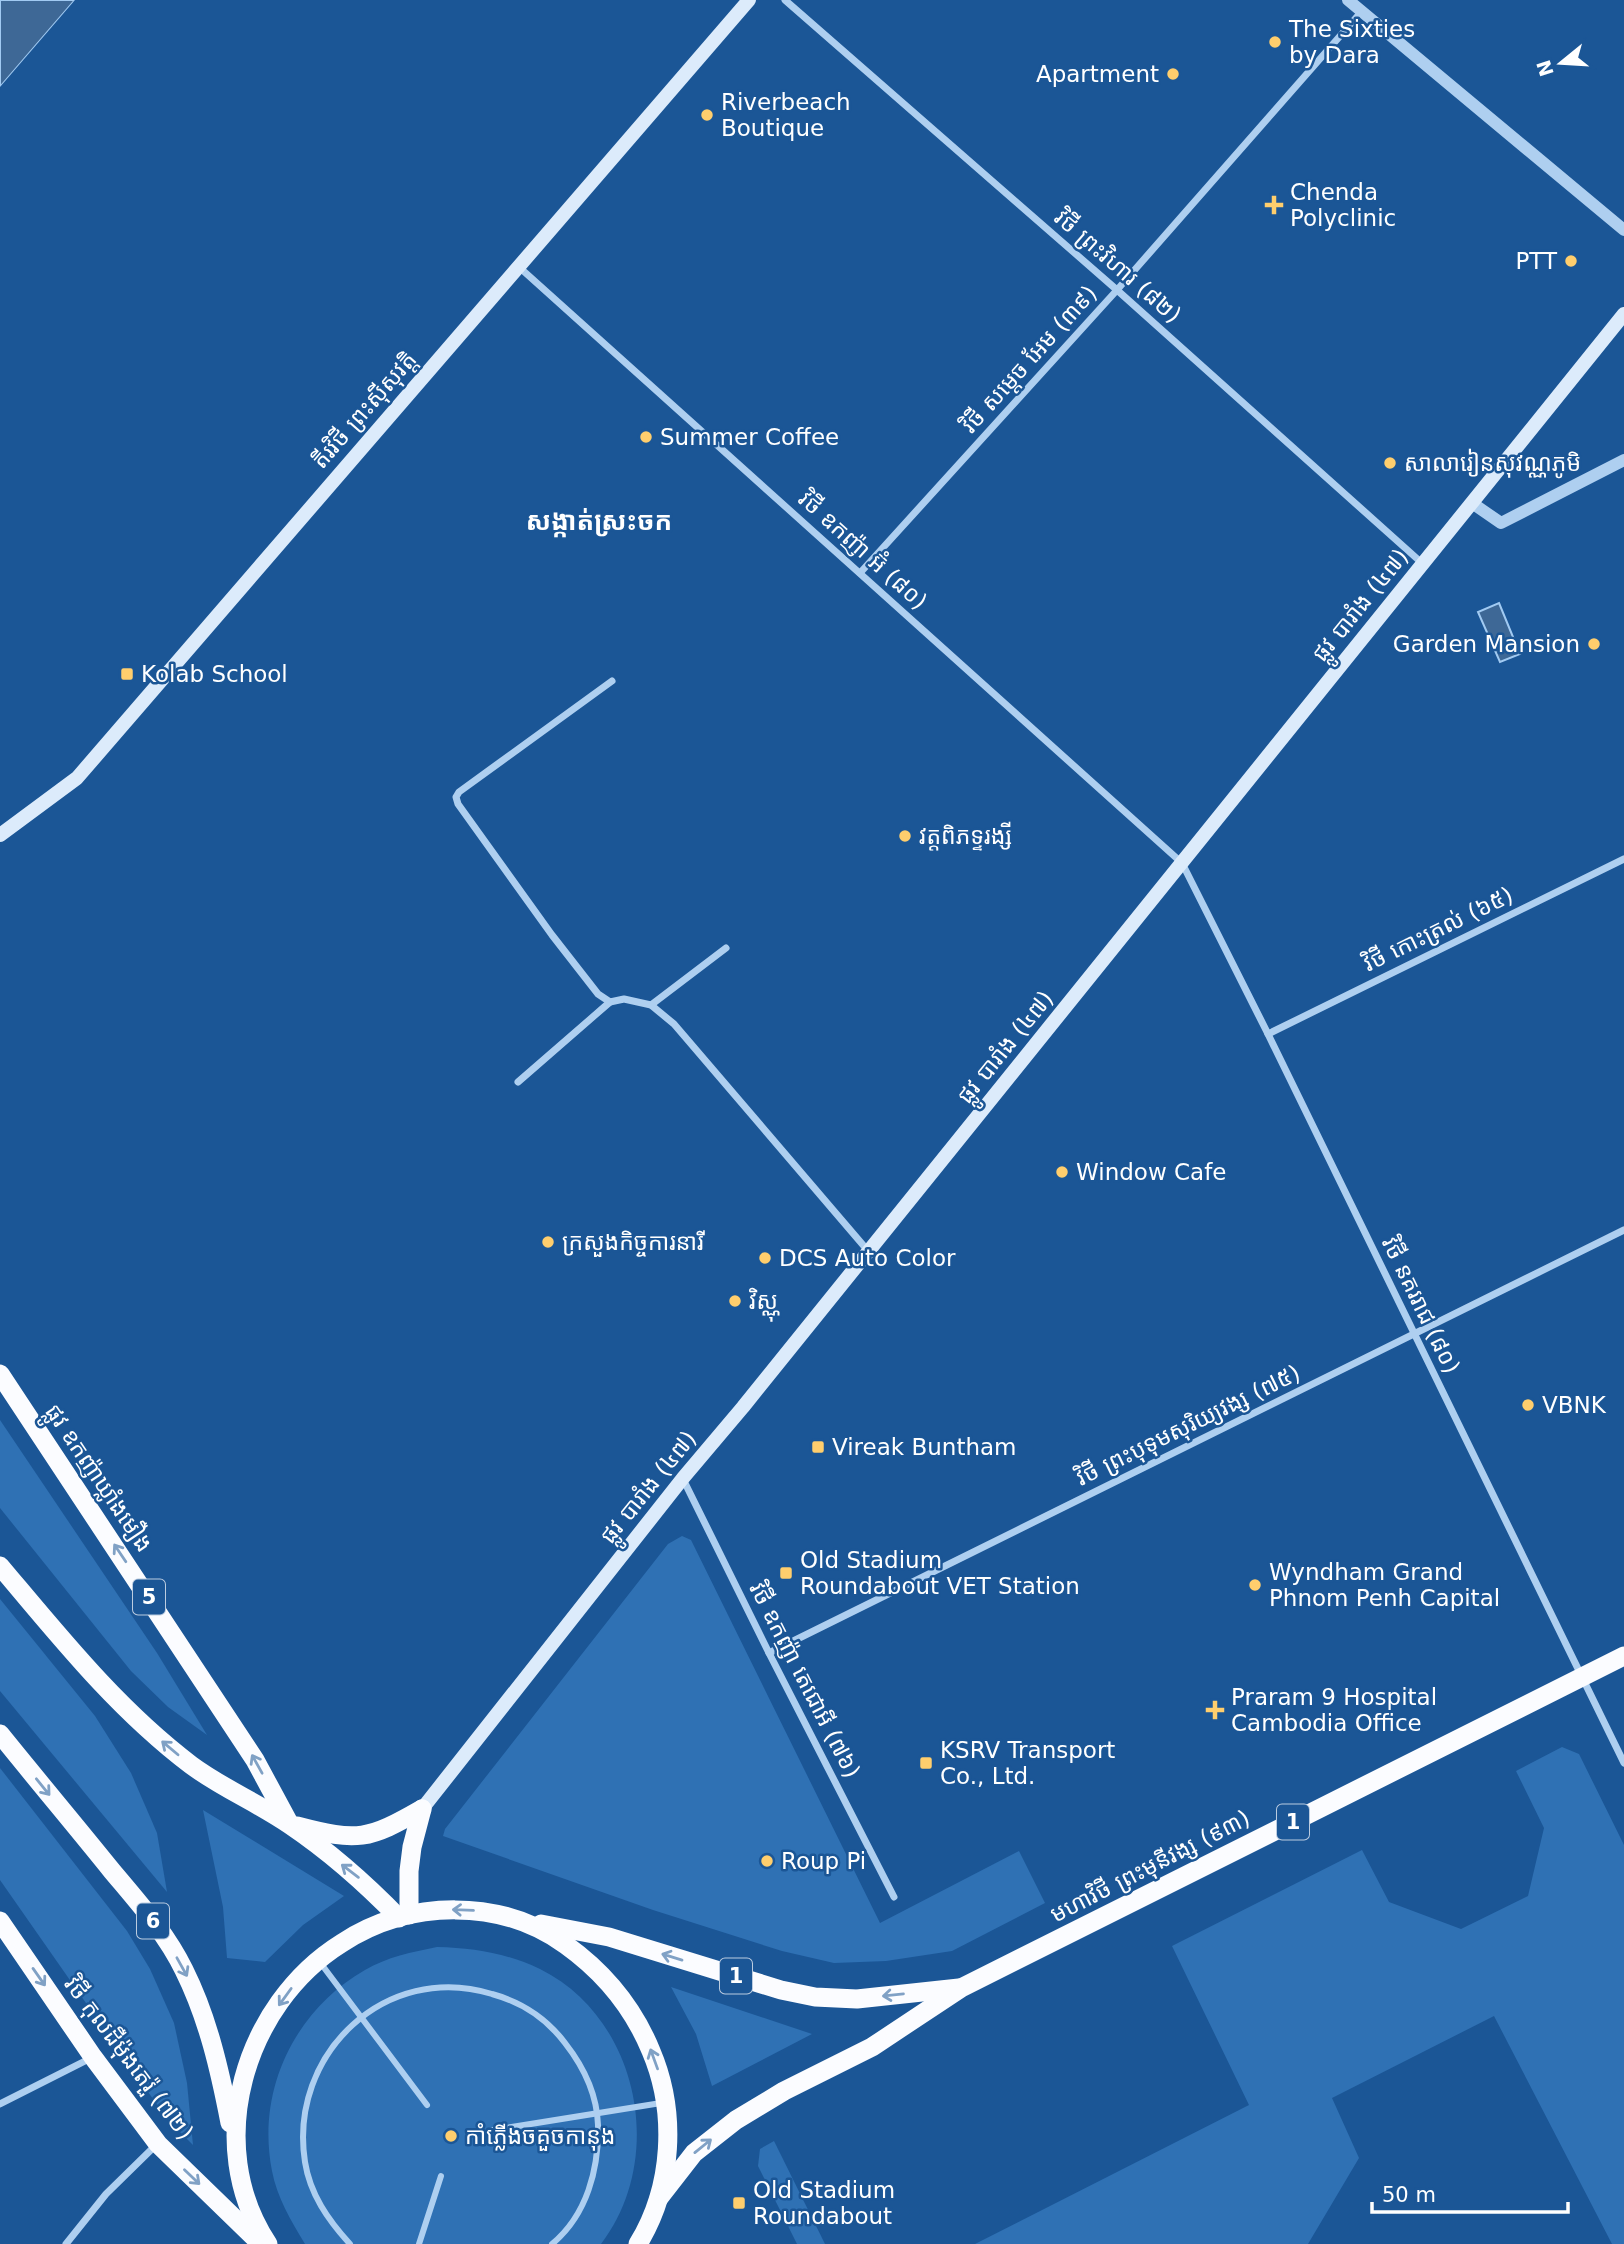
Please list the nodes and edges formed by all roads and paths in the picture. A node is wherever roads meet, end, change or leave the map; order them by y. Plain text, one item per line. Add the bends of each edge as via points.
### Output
1 (749, 0) edge
2 (785, 0) edge
3 (1348, 0) edge
4 (1362, 11) junction
5 (1624, 230) edge
6 (519, 266) junction
7 (1117, 290) junction
8 (1624, 314) edge
9 (1624, 460) edge
10 (1472, 503) junction
11 (1423, 564) junction
12 (860, 573) junction
13 (612, 681) dead end
14 (0, 835) edge
15 (1624, 859) edge
16 (1182, 863) junction
17 (726, 948) dead end
18 (610, 1002) junction
19 (651, 1005) junction
20 (1268, 1034) junction
21 (518, 1082) dead end
22 (1624, 1230) edge
23 (869, 1252) junction
24 (1413, 1335) junction
25 (0, 1374) edge
26 (683, 1478) junction
27 (0, 1566) edge
28 (769, 1653) junction
29 (1624, 1656) edge
30 (1581, 1677) junction
31 (0, 1734) edge
32 (1624, 1763) edge
33 (422, 1808) junction
34 (289, 1824) junction
35 (894, 1898) dead end
36 (404, 1916) junction
37 (516, 1919) junction
38 (0, 1921) edge
39 (318, 1960) junction
40 (961, 1988) junction
41 (361, 2017) junction
42 (93, 2057) junction
43 (666, 2102) junction
44 (0, 2104) edge
45 (427, 2105) dead end
46 (598, 2113) junction
47 (493, 2130) dead end
48 (158, 2144) junction
49 (234, 2145) junction
50 (441, 2176) dead end
51 (659, 2198) junction
52 (66, 2244) edge
53 (261, 2244) edge
54 (268, 2244) edge
55 (350, 2244) edge
56 (419, 2244) edge
57 (552, 2244) edge
58 (638, 2244) edge

1 - 6 main road, តីរវិថី ព្រះស៊ីសុវត្តិ
2 - 7 street, វិថី ព្រះវិហារ (៨២)
3 - 4 street
4 - 5 street
4 - 7 street, វិថី សម្តេច អែម (៣៩)
6 - 12 street, វិថី ឧកញ៉ា អ៊ំ (៨០)
6 - 14 main road, តីរវិថី ព្រះស៊ីសុវត្តិ via 76,778
7 - 11 street, វិថី ព្រះវិហារ (៨២)
7 - 12 street, វិថី សម្តេច អែម (៣៩)
8 - 10 main road, ផ្លូវ បារាំង (៤៧)
9 - 10 street via 1501,523
10 - 11 main road, ផ្លូវ បារាំង (៤៧)
11 - 16 main road, ផ្លូវ បារាំង (៤៧)
12 - 16 street, វិថី ឧកញ៉ា អ៊ំ (៨០)
13 - 18 street via 456,797 552,935 598,994
15 - 20 street, វិថី កោះត្រល់ (៦៥)
16 - 20 street, វិថី នគររាជ (៨០)
16 - 23 main road, ផ្លូវ បារាំង (៤៧)
17 - 19 street
18 - 19 street via 624,999
18 - 21 street
19 - 23 street via 674,1024
20 - 24 street, វិថី នគររាជ (៨០)
22 - 24 street, វិថី ព្រះបុទុមសុរិយ្យវង្ស (៧៥)
23 - 26 main road, ផ្លូវ បារាំង (៤៧)
24 - 28 street, វិថី ព្រះបុទុមសុរិយ្យវង្ស (៧៥)
24 - 30 street, វិថី នគររាជ (៨០)
34 -> 25 highway, ផ្លូវ ឧកញ៉ាឃ្លាំងមឿង / 5 via 256,1760
26 - 28 street, វិថី ឧកញ៉ា តេជោអី (៧៦)
26 - 33 main road, ផ្លូវ បារាំង (៤៧)
34 -> 27 highway via 221,1785 155,1735 94,1677
28 - 35 street, វិថី ឧកញ៉ា តេជោអី (៧៦)
29 - 30 highway, មហាវិថី ព្រះមុនីវង្ស (៩៣) / 1
30 - 32 street, វិថី នគររាជ (៨០)
30 - 40 highway, មហាវិថី ព្រះមុនីវង្ស (៩៣) / 1
31 -> 49 highway, 6 via 156,1925 183,1967 222,2079
33 - 34 highway via 364,1836 336,1836
33 - 36 highway
36 -> 34 highway, 5
37 -> 36 highway, 1 via 481,1910 449,1909
36 - 39 highway, 1 via 343,1942
40 -> 37 highway, មហាវិថី ព្រះមុនីវង្ស (៩៣) / 1 via 858,1998 815,1997 609,1937
43 -> 37 highway, 1 via 657,2064 640,2025 617,1991 588,1961 554,1936
38 -> 42 highway, វិថី កុលដឺម៉ុងតេរ៉ួ (៧២)
39 - 41 street
39 -> 49 highway, 1 via 262,2031 241,2086
51 -> 40 highway, មហាវិថី ព្រះមុនីវង្ស (៩៣) / 1 via 694,2154 736,2120 872,2047
41 - 45 street
41 - 46 street via 386,2001 415,1991 477,1989 507,1998 558,2033 577,2059
41 - 55 street via 336,2040 318,2068 307,2098 303,2130 305,2163 314,2194
42 - 44 street
42 - 48 highway, វិថី កុលដឺម៉ុងតេរ៉ួ (៧២)
43 - 46 street
43 - 51 highway, 1 via 666,2168
46 - 47 street
46 - 57 street via 592,2182 578,2212
48 - 52 street via 106,2194
48 -> 53 highway, វិថី កុលដឺម៉ុងតេរ៉ួ (៧២)
49 - 54 highway, 1 via 248,2206
50 - 56 street
51 - 58 highway, 1

